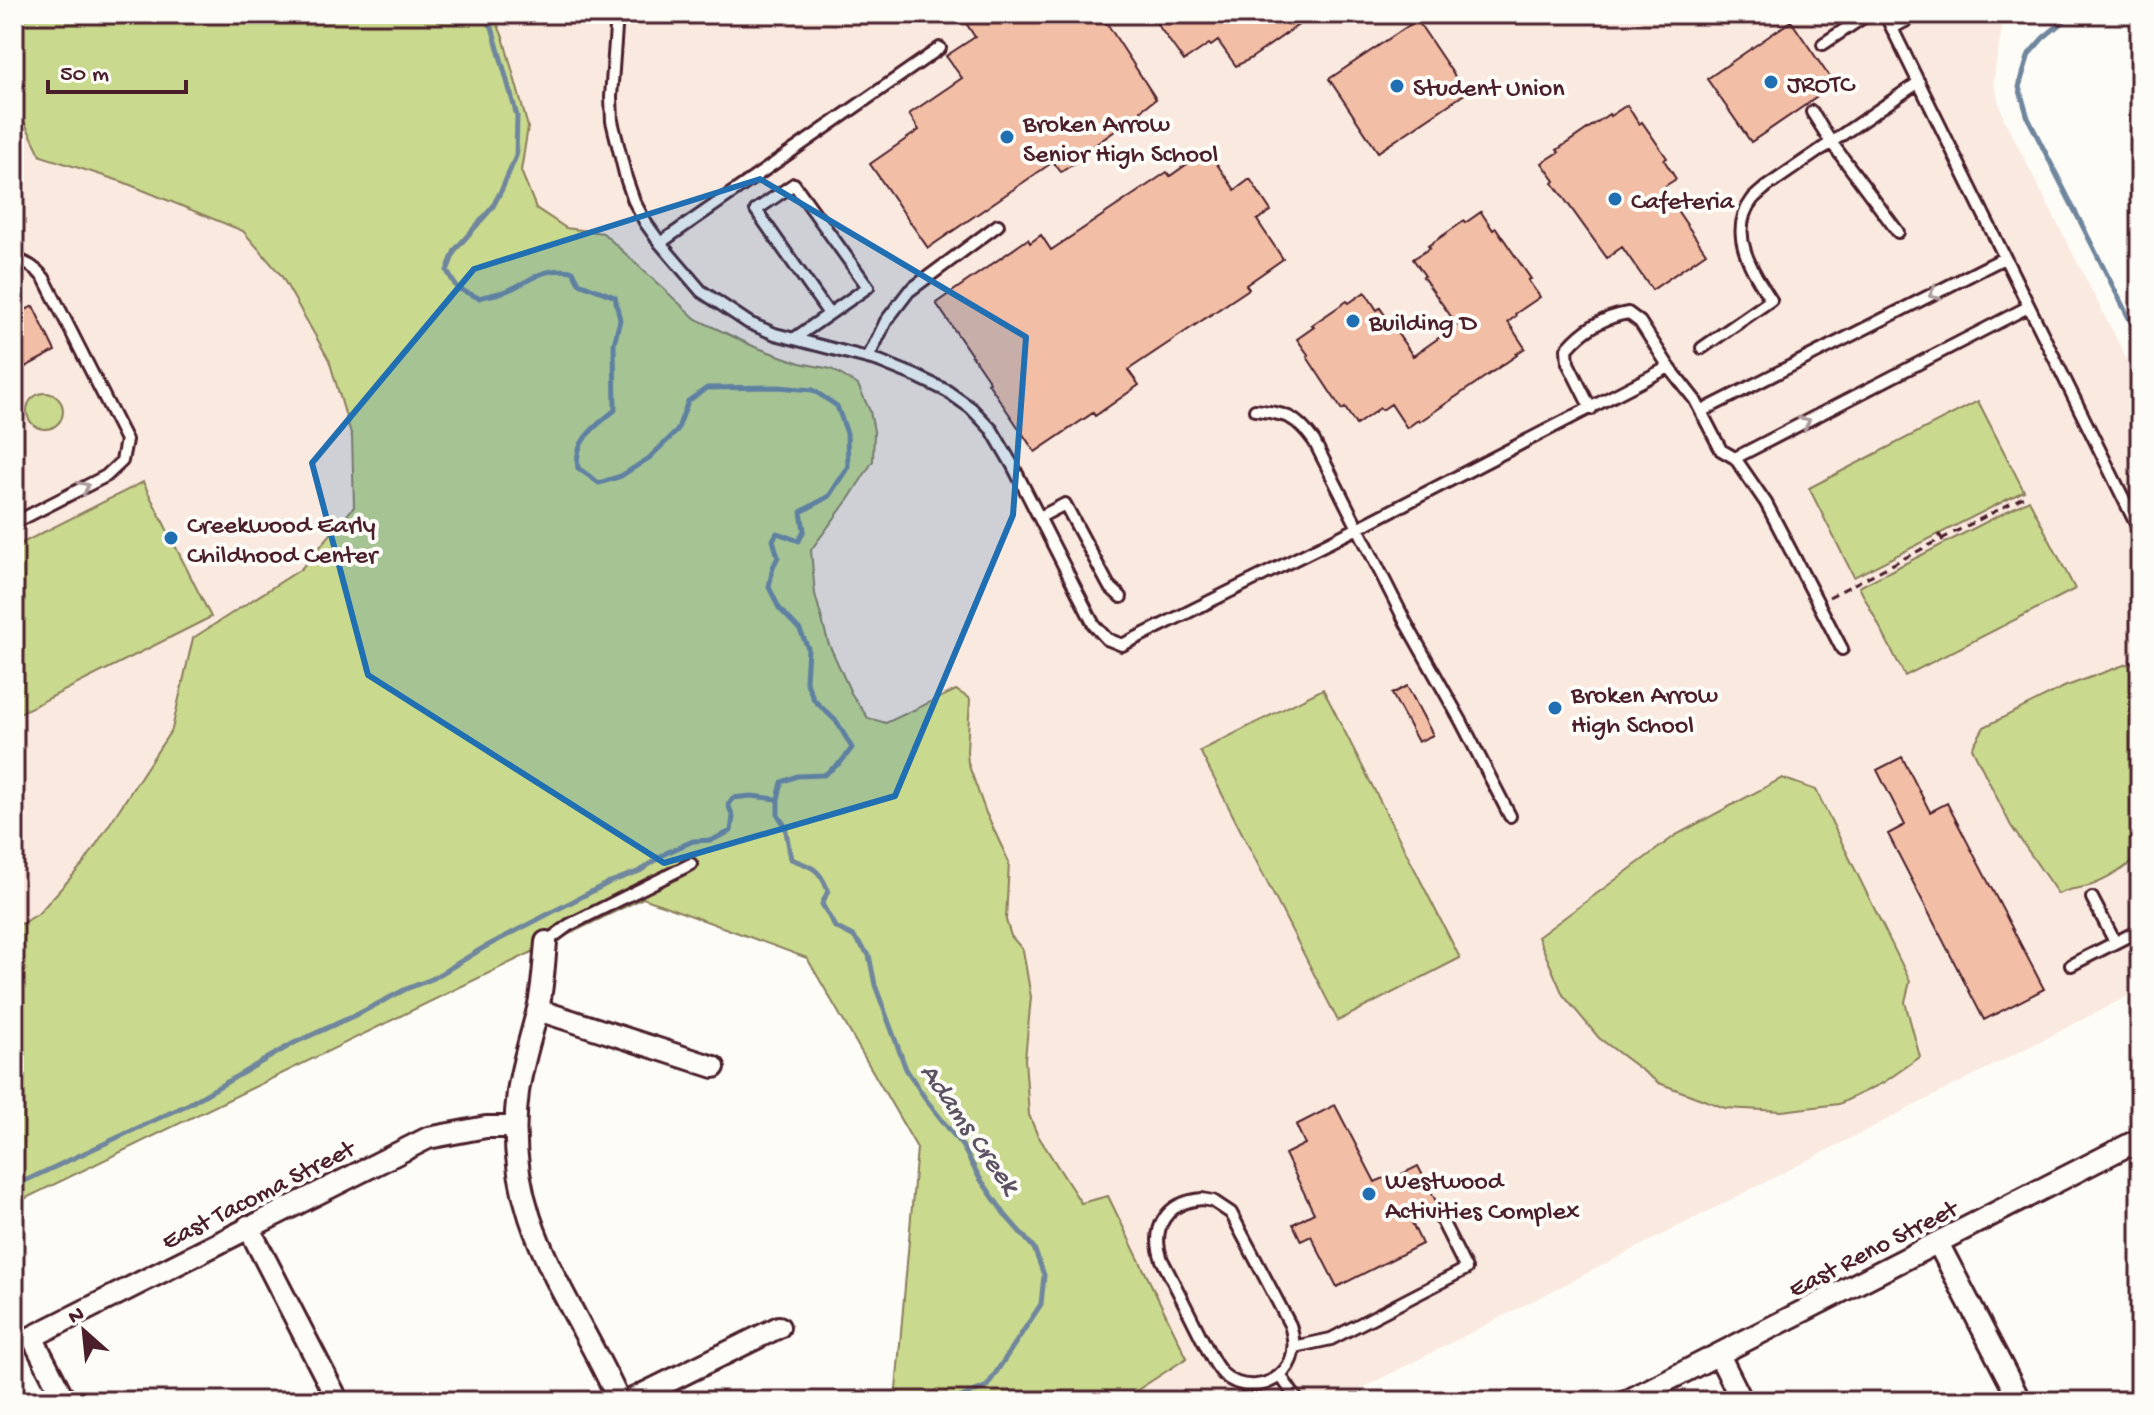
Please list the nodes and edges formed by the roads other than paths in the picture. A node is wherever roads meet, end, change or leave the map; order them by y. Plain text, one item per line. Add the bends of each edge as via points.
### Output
1 (617, 14) edge
2 (1868, 14) edge
3 (1885, 14) edge
4 (1919, 14) edge
5 (1892, 28) junction
6 (1823, 44) dead end
7 (940, 48) dead end
8 (1919, 82) junction
9 (1812, 112) dead end
10 (1831, 142) junction
11 (998, 225) dead end
12 (1898, 232) dead end
13 (660, 243) junction
14 (2004, 258) junction
15 (14, 259) edge
16 (2028, 307) junction
17 (829, 314) junction
18 (795, 338) junction
19 (1702, 348) dead end
20 (868, 358) junction
21 (1669, 367) junction
22 (1591, 409) junction
23 (1255, 410) dead end
24 (1702, 411) junction
25 (1735, 458) junction
26 (1040, 517) junction
27 (14, 523) edge
28 (1358, 528) junction
29 (2140, 532) edge
30 (1121, 597) dead end
31 (1842, 649) dead end
32 (1510, 816) dead end
33 (691, 864) dead end
34 (2092, 898) dead end
35 (2140, 930) edge
36 (546, 942) joint
37 (2115, 942) junction
38 (2071, 965) dead end
39 (538, 1010) junction
40 (714, 1067) dead end
41 (515, 1127) junction
42 (2140, 1139) edge
43 (1439, 1215) dead end
44 (248, 1226) junction
45 (1938, 1243) junction
46 (779, 1327) dead end
47 (1294, 1347) junction
48 (1719, 1355) junction
49 (1280, 1375) junction
50 (65, 1401) edge
51 (338, 1401) edge
52 (619, 1401) edge
53 (629, 1401) edge
54 (1298, 1401) edge
55 (1627, 1401) edge
56 (1742, 1401) edge
57 (2020, 1401) edge

1 - 13 lane via 612,121 634,201
2 - 6 lane
3 - 5 lane
4 - 5 lane
5 - 8 lane
7 - 13 lane
8 - 10 lane
8 - 14 lane
9 - 10 lane
10 - 12 lane
10 - 19 lane via 1752,201 1741,222 1743,247 1771,300
11 - 20 lane via 909,291
13 - 18 lane via 701,291 749,323
14 - 16 lane
14 -> 24 lane
27 -> 15 lane via 106,476 122,461 126,440 44,278
25 -> 16 lane
16 - 29 lane
17 - 17 lane via 868,287 794,184 756,210
17 - 18 lane
18 - 20 lane
20 - 26 lane via 947,391 971,408 992,430
21 - 22 lane
21 - 22 lane via 1640,322 1628,313 1610,316 1567,349 1568,363
21 - 24 lane
22 - 28 lane
23 - 28 lane via 1284,413 1303,426
24 - 25 lane via 1721,450
25 - 31 lane via 1766,503
26 - 28 lane via 1094,625 1122,645
26 - 30 lane via 1065,504 1109,586
28 - 32 lane
33 - 36 lane via 569,925
34 - 37 lane
35 - 37 lane
36 - 39 street
37 - 38 lane
39 - 40 street
39 - 41 street
41 - 44 street, East Tacoma Street via 428,1138
41 - 52 street via 531,1225
42 - 45 street, East Reno Street
43 - 47 lane via 1466,1269 1331,1339
44 - 50 street, East Tacoma Street via 32,1337
44 - 51 street
45 - 48 street, East Reno Street
45 - 57 street
46 - 53 street
47 - 49 lane
47 - 49 lane via 1290,1325 1231,1213 1202,1199 1171,1210 1159,1228 1158,1249 1215,1363 1239,1384 1261,1385
48 - 55 street, East Reno Street
48 - 56 street
49 - 54 lane

